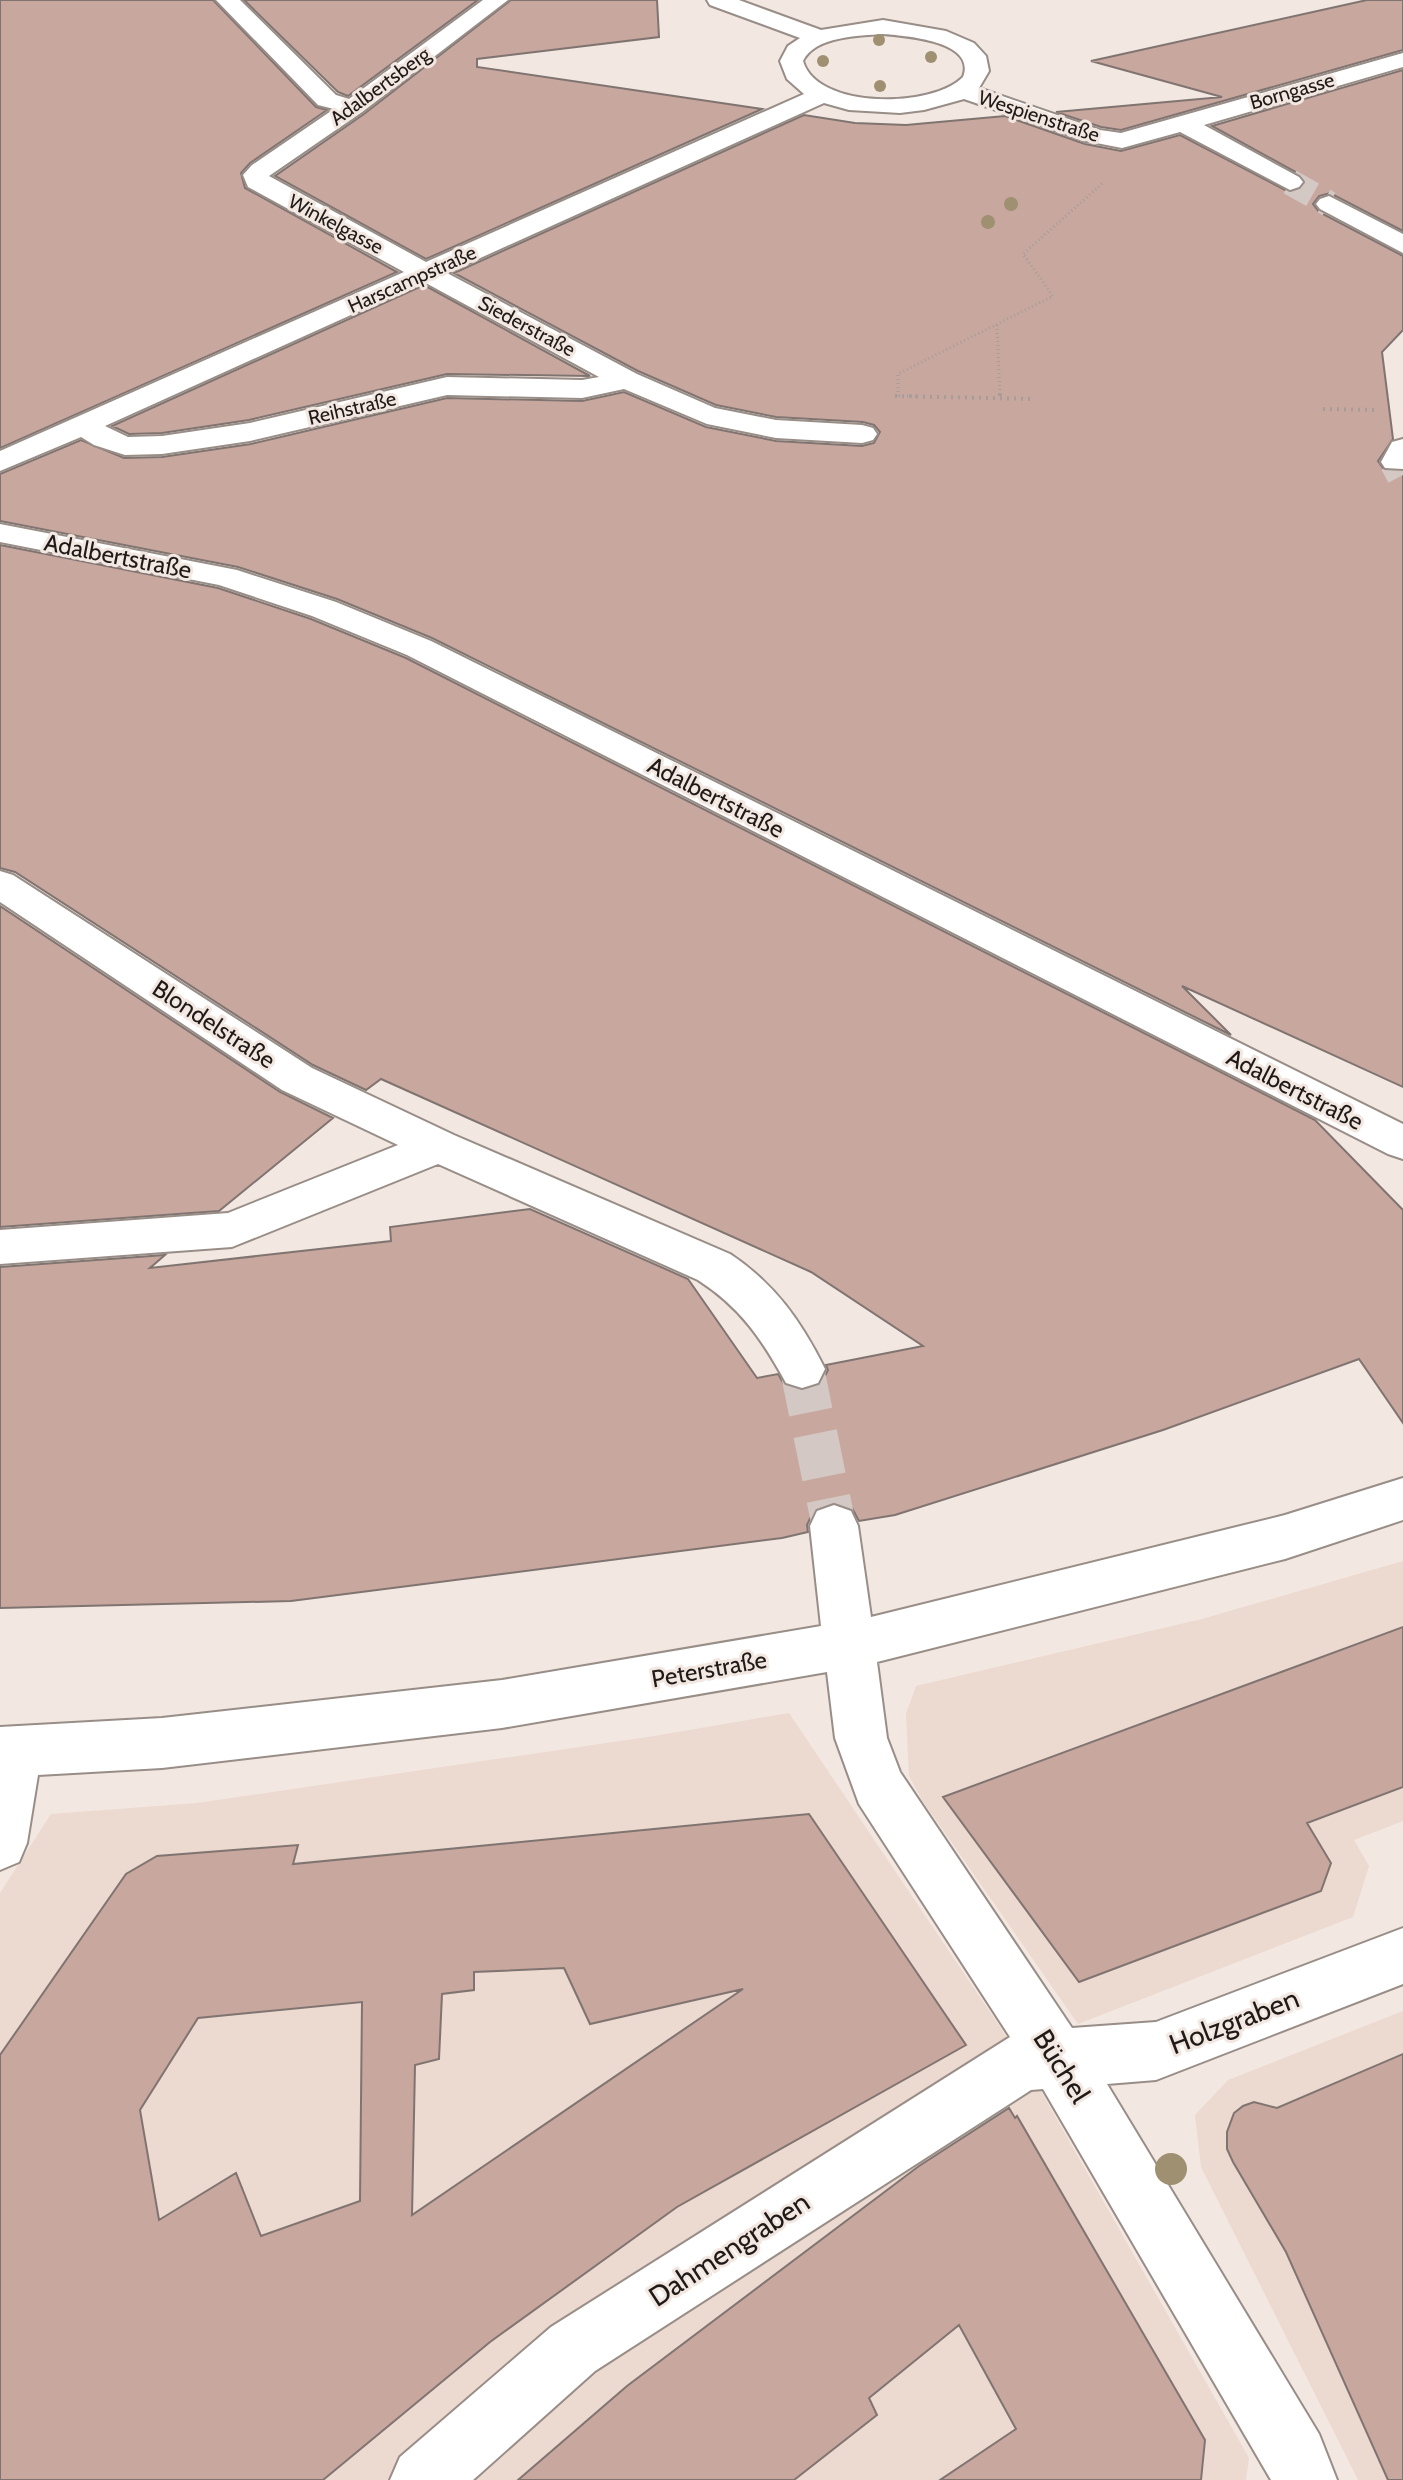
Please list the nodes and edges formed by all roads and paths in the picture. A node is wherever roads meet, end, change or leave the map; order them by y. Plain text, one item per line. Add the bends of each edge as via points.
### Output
1 (227, 0) edge
2 (497, 0) edge
3 (718, 0) edge
4 (819, 37) junction
5 (1403, 60) edge
6 (1376, 67) junction
7 (1403, 81) edge
8 (962, 90) junction
9 (824, 94) junction
10 (353, 107) junction
11 (1182, 123) junction
12 (1122, 141) junction
13 (261, 170) joint
14 (1236, 185) dead end
15 (1329, 204) tunnel mouth
16 (1403, 245) edge
17 (427, 272) junction
18 (997, 325) junction
19 (627, 380) junction
20 (1000, 398) junction
21 (1035, 399) dead end
22 (1323, 409) dead end
23 (1376, 410) dead end
24 (84, 425) junction
25 (862, 434) dead end
26 (0, 462) edge
27 (0, 533) edge
28 (0, 884) edge
29 (1403, 1143) edge
30 (439, 1146) junction
31 (0, 1247) edge
32 (802, 1369) tunnel mouth
33 (1403, 1499) edge
34 (834, 1526) tunnel mouth
35 (850, 1645) junction
36 (7, 1751) edge
37 (0, 1843) edge
38 (1403, 1956) edge
39 (1058, 2058) junction
40 (423, 2480) edge
41 (1304, 2480) edge

1 - 10 street via 327,100
2 - 10 street, Adalbertsberg
3 - 4 street
4 - 8 street via 921,20 976,59 974,81
4 - 9 street via 795,55 792,65 796,75
5 - 6 street, Borngasse
6 - 7 street
6 - 11 street, Borngasse
8 - 9 street via 929,102 885,105
8 - 12 street, Wespienstraße
9 - 17 street, Harscampstraße
10 - 13 street, Adalbertsberg
11 - 12 street, Wespienstraße
11 - 14 street via 1282,178
12 - 18 path via 1133,157 1023,254 1053,296
13 - 17 street, Winkelgasse via 255,179 262,185
15 - 16 street
17 - 19 street, Siederstraße
17 - 24 street, Harscampstraße
18 - 20 path
18 - 20 path via 898,374 898,396
19 - 24 street, Reihstraße via 582,389 447,386 250,432 162,445 125,446
19 - 25 street, Siederstraße via 707,415 776,429
20 - 21 path
22 - 23 path
24 - 26 street, Harscampstraße
27 - 29 street, Adalbertstraße via 226,577 419,648
28 - 30 street, Blondelstraße via 297,1079
30 - 31 street via 232,1230
30 - 32 street, Blondelstraße via 714,1267 747,1287 772,1315
33 - 35 street, Peterstraße via 1285,1537
34 - 35 street
35 - 36 street, Peterstraße via 502,1704 162,1743
35 - 39 street, Büchel via 861,1738 878,1786
36 - 37 street
38 - 39 street, Holzgraben via 1156,2051
39 - 40 street, Dahmengraben via 1023,2061 573,2349
39 - 41 street, Büchel via 1296,2457

